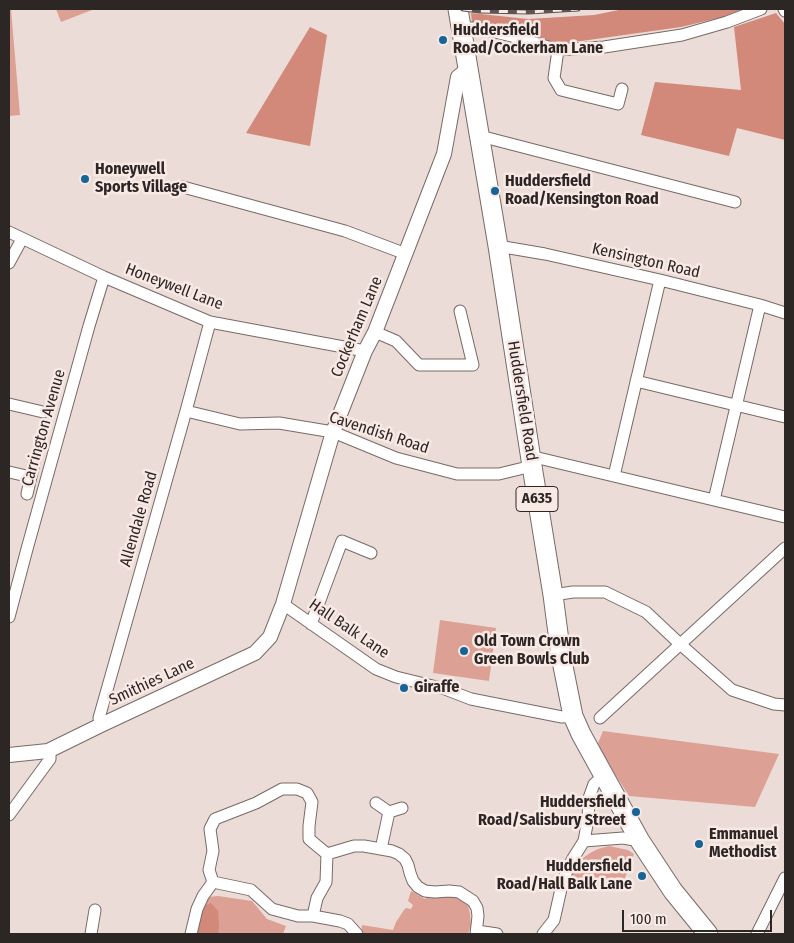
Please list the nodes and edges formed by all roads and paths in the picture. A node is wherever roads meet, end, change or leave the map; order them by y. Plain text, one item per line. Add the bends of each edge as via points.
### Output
1 (458, 9) edge
2 (761, 9) edge
3 (461, 28) junction
4 (558, 50) junction
5 (468, 68) junction
6 (622, 89) dead end
7 (480, 136) junction
8 (183, 187) dead end
9 (735, 202) dead end
10 (9, 232) edge
11 (22, 239) junction
12 (498, 246) junction
13 (406, 254) junction
14 (9, 263) edge
15 (104, 277) junction
16 (660, 280) junction
17 (760, 306) junction
18 (460, 311) dead end
19 (785, 314) edge
20 (210, 322) junction
21 (375, 332) junction
22 (365, 351) junction
23 (636, 381) junction
24 (19, 393) dead end
25 (12, 405) edge
26 (736, 405) junction
27 (186, 411) junction
28 (42, 412) dead end
29 (785, 417) edge
30 (333, 432) junction
31 (531, 461) junction
32 (34, 463) dead end
33 (9, 472) edge
34 (614, 476) junction
35 (31, 477) junction
36 (27, 494) dead end
37 (714, 500) junction
38 (785, 517) edge
39 (785, 548) edge
40 (371, 553) dead end
41 (553, 595) junction
42 (284, 604) junction
43 (9, 617) edge
44 (311, 624) junction
45 (680, 644) junction
46 (785, 704) edge
47 (573, 716) junction
48 (600, 718) dead end
49 (101, 725) junction
50 (48, 752) junction
51 (9, 755) edge
52 (603, 776) junction
53 (376, 803) dead end
54 (402, 808) dead end
55 (389, 812) junction
56 (9, 815) edge
57 (584, 840) junction
58 (640, 841) junction
59 (381, 849) junction
60 (327, 854) junction
61 (785, 878) edge
62 (213, 882) junction
63 (95, 910) dead end
64 (313, 916) junction
65 (476, 932) edge
66 (91, 934) edge
67 (191, 934) edge
68 (357, 934) edge
69 (497, 934) edge
70 (542, 934) edge
71 (708, 934) edge
72 (757, 934) edge

1 - 3 highway, Huddersfield Road / A635
2 - 4 street via 682,35 604,47
3 - 4 street via 478,28
3 - 5 highway, Huddersfield Road / A635
4 - 6 street via 554,78 561,90 618,104
5 - 7 highway, Huddersfield Road / A635
5 - 13 street, Cockerham Lane via 458,77 444,154
7 - 9 street
7 - 12 highway, Huddersfield Road / A635
8 - 13 street via 345,231
10 - 11 street, Honeywell Lane
11 - 14 street
11 - 15 street, Honeywell Lane
12 - 16 street, Kensington Road
12 - 31 highway, Huddersfield Road / A635
13 - 21 street, Cockerham Lane
15 - 20 street, Honeywell Lane
15 - 43 street, Carrington Avenue
16 - 17 street, Kensington Road
16 - 23 street
17 - 19 street, Kensington Road
17 - 26 street
18 - 21 street via 473,366 419,365 396,341
20 - 22 street, Honeywell Lane
20 - 27 street, Allendale Road
21 - 22 street, Cockerham Lane
22 - 30 street, Cockerham Lane
23 - 26 street
23 - 34 street
24 - 25 street
25 - 28 street
26 - 29 street
26 - 37 street
27 - 30 street, Cavendish Road via 240,424 279,424
27 - 49 street, Allendale Road via 98,718
30 - 31 street, Cavendish Road via 396,458 456,474 499,474
30 - 42 street, Cockerham Lane
31 - 34 street
31 - 41 highway, Huddersfield Road / A635
32 - 35 street
33 - 35 street
34 - 37 street
35 - 36 street
37 - 38 street
39 - 45 street
40 - 44 street via 342,541
41 - 45 street via 605,592 646,612
41 - 47 highway, Huddersfield Road / A635
42 - 44 street, Hall Balk Lane
42 - 49 street, Smithies Lane via 270,636 254,653
44 - 47 street, Hall Balk Lane via 376,669 396,677 445,688 471,699 562,718
45 - 46 street via 732,690 774,704
45 - 48 street
47 - 52 highway, Huddersfield Road / A635
49 - 50 street, Smithies Lane
50 - 51 street, Smithies Lane
50 - 56 street via 50,760
52 - 57 street via 594,784 589,798
52 - 58 highway, Huddersfield Road / A635
53 - 55 street
54 - 55 street
55 - 59 street
57 - 58 street via 623,838
57 - 70 street via 563,880 554,920
58 - 71 highway, Huddersfield Road / A635
59 - 60 street via 354,846
59 - 65 street via 405,859 413,881 425,891 459,892 473,901 478,916
60 - 62 street via 309,839 312,802 307,793 282,789 215,819 210,829 213,851 209,870
60 - 64 street via 326,882 316,898
61 - 72 street
62 - 64 street via 251,890 272,909 298,916
62 - 67 street via 196,909
63 - 66 street
64 - 68 street via 348,924
65 - 69 street

